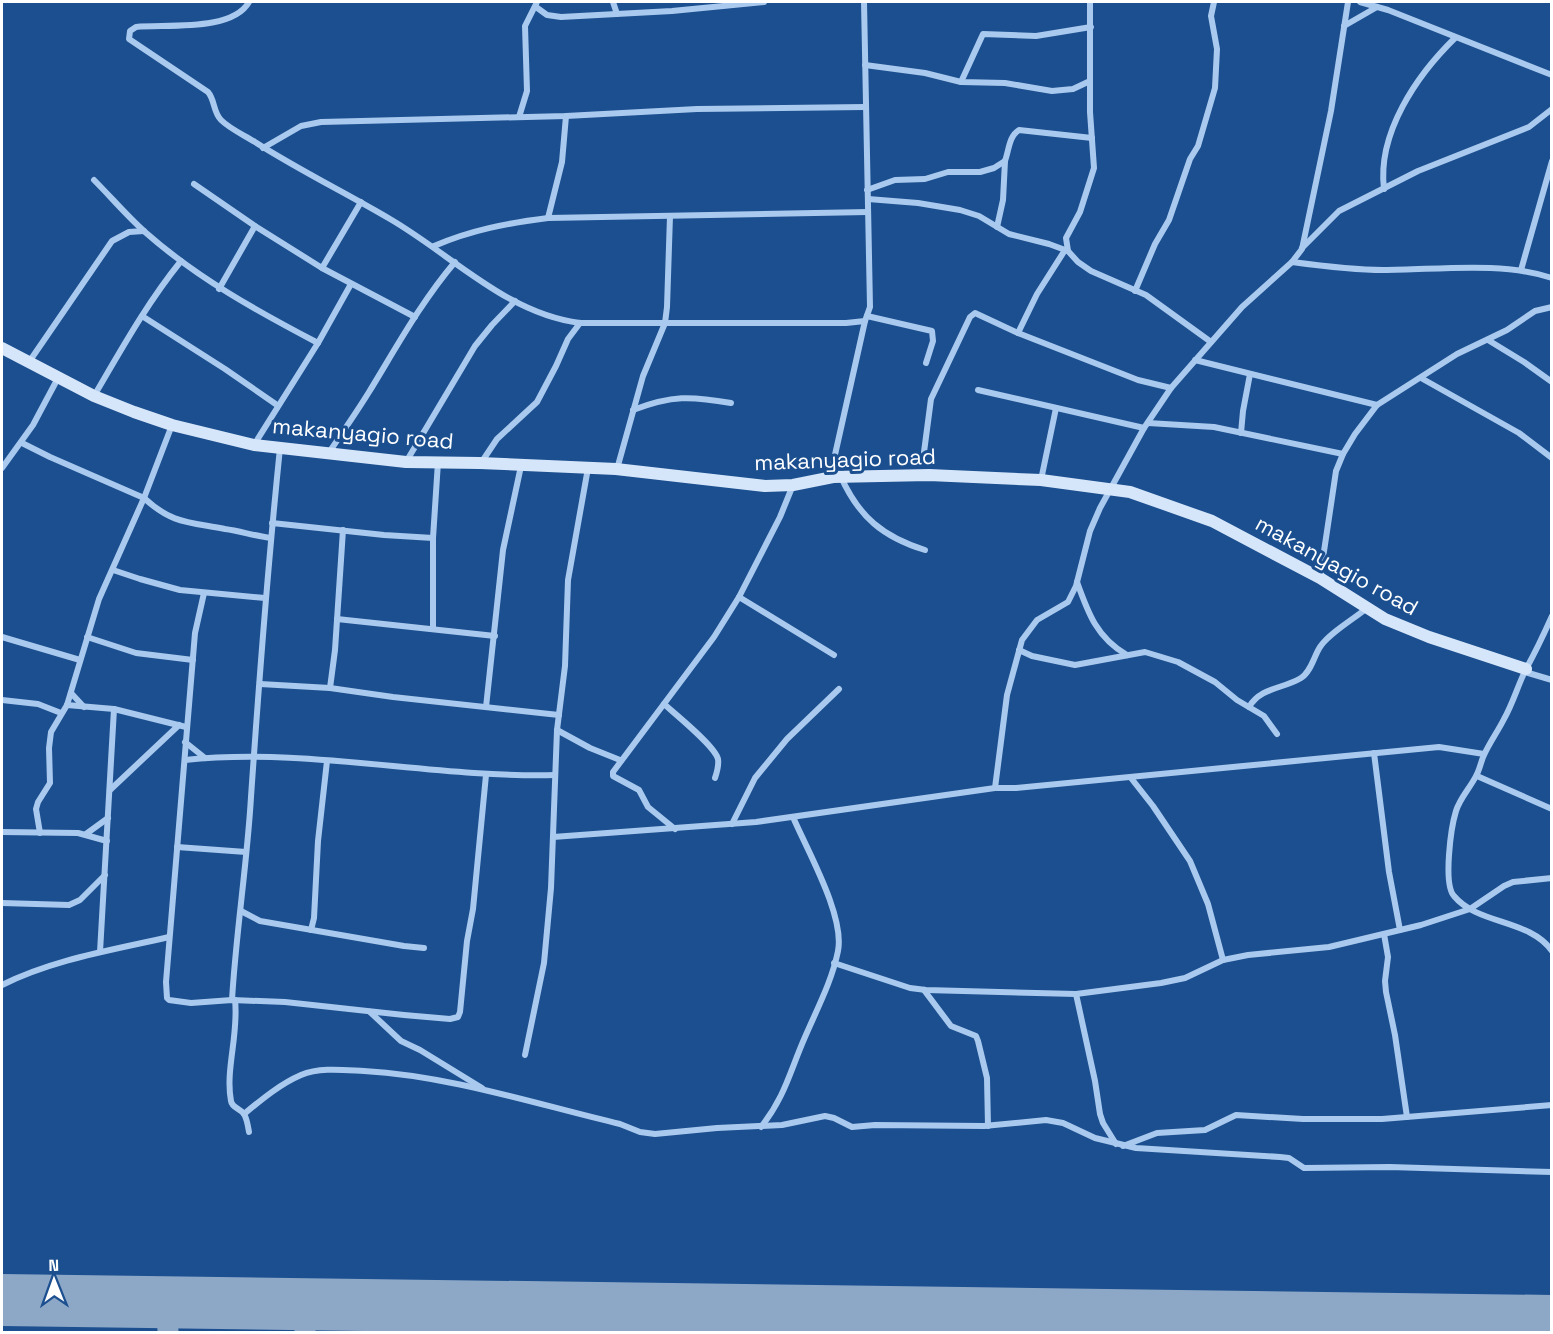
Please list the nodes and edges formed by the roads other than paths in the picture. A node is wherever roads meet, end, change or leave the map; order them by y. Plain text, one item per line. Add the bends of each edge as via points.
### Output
1 (249, 2) edge
2 (613, 2) edge
3 (764, 2) edge
4 (864, 2) edge
5 (1090, 2) edge
6 (1214, 2) edge
7 (1348, 2) edge
8 (1360, 2) edge
9 (536, 4) edge
10 (1377, 7) junction
11 (617, 14) junction
12 (1344, 26) junction
13 (1091, 27) junction
14 (1455, 38) junction
15 (865, 65) junction
16 (1551, 75) edge
17 (1090, 81) junction
18 (961, 82) junction
19 (865, 107) junction
20 (1551, 109) edge
21 (566, 116) junction
22 (519, 117) junction
23 (1092, 138) junction
24 (263, 148) junction
25 (1005, 161) junction
26 (1551, 161) edge
27 (94, 180) dead end
28 (194, 184) dead end
29 (1384, 189) junction
30 (867, 190) junction
31 (868, 199) junction
32 (361, 202) junction
33 (868, 212) junction
34 (670, 216) junction
35 (549, 218) junction
36 (255, 226) junction
37 (997, 227) junction
38 (144, 231) junction
39 (434, 246) junction
40 (1302, 249) junction
41 (1066, 251) junction
42 (181, 261) junction
43 (455, 262) junction
44 (1292, 262) junction
45 (322, 268) junction
46 (1521, 270) junction
47 (1551, 279) edge
48 (351, 284) junction
49 (219, 289) junction
50 (1135, 291) junction
51 (515, 301) junction
52 (1551, 307) edge
53 (141, 316) junction
54 (415, 317) junction
55 (866, 318) junction
56 (580, 323) junction
57 (665, 323) junction
58 (1018, 333) junction
59 (1488, 340) junction
60 (1211, 342) junction
61 (318, 343) junction
62 (2, 348) edge
63 (1195, 360) junction
64 (29, 362) junction
65 (926, 363) dead end
66 (1250, 374) junction
67 (58, 378) junction
68 (1421, 378) junction
69 (1551, 382) edge
70 (1171, 388) junction
71 (978, 390) dead end
72 (94, 396) junction
73 (731, 403) dead end
74 (278, 405) junction
75 (1377, 405) junction
76 (1056, 408) junction
77 (633, 410) junction
78 (172, 425) junction
79 (1146, 426) junction
80 (1240, 433) junction
81 (22, 443) junction
82 (254, 445) junction
83 (280, 448) junction
84 (924, 452) dead end
85 (328, 454) junction
86 (1343, 454) junction
87 (1551, 458) edge
88 (406, 462) junction
89 (438, 462) junction
90 (480, 463) junction
91 (521, 466) junction
92 (2, 468) edge
93 (588, 468) junction
94 (616, 469) junction
95 (835, 477) junction
96 (1041, 480) junction
97 (793, 485) junction
98 (1110, 489) junction
99 (144, 498) junction
100 (272, 523) junction
101 (343, 530) junction
102 (271, 538) junction
103 (433, 538) junction
104 (925, 550) dead end
105 (113, 570) junction
106 (1320, 579) junction
107 (1077, 581) junction
108 (204, 593) junction
109 (739, 597) junction
110 (265, 598) junction
111 (1368, 608) junction
112 (1551, 616) edge
113 (337, 619) junction
114 (433, 629) junction
115 (495, 636) junction
116 (2, 637) edge
117 (87, 637) junction
118 (1019, 650) junction
119 (834, 655) dead end
120 (1127, 655) junction
121 (80, 660) junction
122 (193, 660) junction
123 (1526, 671) junction
124 (1551, 680) edge
125 (260, 684) junction
126 (330, 688) junction
127 (838, 689) dead end
128 (71, 693) junction
129 (2, 700) edge
130 (664, 704) junction
131 (67, 705) junction
132 (84, 707) junction
133 (486, 707) junction
134 (1249, 707) junction
135 (114, 709) junction
136 (62, 713) junction
137 (559, 715) junction
138 (178, 725) junction
139 (186, 727) junction
140 (557, 730) junction
141 (1278, 734) dead end
142 (185, 742) junction
143 (1374, 753) junction
144 (1484, 754) junction
145 (253, 757) junction
146 (205, 758) junction
147 (185, 760) junction
148 (620, 760) junction
149 (327, 761) junction
150 (486, 775) junction
151 (555, 775) junction
152 (1477, 776) junction
153 (715, 778) dead end
154 (1131, 778) junction
155 (995, 788) junction
156 (110, 791) junction
157 (1551, 809) edge
158 (793, 817) junction
159 (108, 818) junction
160 (732, 824) junction
161 (676, 830) junction
162 (2, 832) edge
163 (40, 833) junction
164 (86, 834) junction
165 (553, 837) junction
166 (107, 841) junction
167 (177, 847) junction
168 (246, 852) junction
169 (106, 874) junction
170 (1551, 878) edge
171 (2, 903) edge
172 (1470, 909) junction
173 (241, 911) junction
174 (311, 930) junction
175 (1400, 930) junction
176 (1384, 934) junction
177 (169, 937) junction
178 (424, 948) dead end
179 (1551, 951) edge
180 (100, 952) junction
181 (1223, 960) junction
182 (834, 963) junction
183 (2, 985) edge
184 (924, 990) junction
185 (1076, 994) junction
186 (233, 1000) junction
187 (370, 1011) junction
188 (525, 1055) dead end
189 (488, 1091) junction
190 (1551, 1105) edge
191 (244, 1114) junction
192 (1407, 1117) junction
193 (988, 1126) junction
194 (761, 1127) junction
195 (249, 1132) dead end
196 (1119, 1145) junction
197 (1551, 1172) edge

1 - 24 street via 233,17 188,26 136,27 128,36 131,42 208,92 222,122
2 - 11 street
3 - 11 street
4 - 15 street
5 - 13 street
6 - 50 street via 1211,16 1217,49 1215,88 1198,146 1185,170 1169,220
7 - 12 street
8 - 10 street
9 - 11 street via 552,16
9 - 22 street via 525,26 528,91
10 - 12 street
10 - 14 street
12 - 40 street
13 - 17 street
13 - 18 street via 1036,36 983,34
14 - 16 street
14 - 29 street via 1423,73 1393,130 1383,168
15 - 18 street
15 - 19 street
17 - 18 street via 1073,89 1052,91 1005,83
17 - 23 street
19 - 21 street via 697,109
19 - 30 street
20 - 29 street via 1529,127 1418,171
21 - 22 street
21 - 35 street via 562,162
22 - 24 street via 321,122 301,126
23 - 25 street via 1019,130 1010,142
23 - 41 street via 1094,168 1080,212 1066,238
24 - 32 street
25 - 30 street via 980,172 895,180
25 - 37 street via 1004,200
26 - 46 street
27 - 38 street
28 - 36 street
29 - 40 street via 1339,211
30 - 31 street
31 - 33 street
31 - 37 street via 960,210
32 - 39 street
32 - 45 street
33 - 34 street
33 - 55 street via 870,307
34 - 35 street
34 - 57 street
35 - 39 street via 473,231
36 - 45 street
36 - 49 street
37 - 41 street via 1019,238
38 - 42 street
38 - 64 street via 129,232 112,241
39 - 43 street
40 - 44 street
41 - 50 street via 1091,271
41 - 58 street via 1037,294
42 - 49 street
42 - 53 street
43 - 51 street
43 - 54 street
44 - 46 street via 1381,270
44 - 60 street via 1242,307
45 - 48 street
46 - 47 street
48 - 54 street
48 - 61 street
49 - 61 street
50 - 60 street
51 - 56 street via 555,319
51 - 88 street via 475,346
52 - 59 street via 1535,311
53 - 72 street
53 - 74 street
54 - 85 street
55 - 57 street via 846,323
55 - 65 street via 932,331
55 - 95 street
56 - 57 street
56 - 90 street via 537,402 497,439
57 - 77 street
58 - 70 street via 1138,380
58 - 84 street via 973,313 931,399
59 - 68 street via 1457,354
59 - 69 street
60 - 63 street
61 - 74 street
62 - 64 street, makanyagio road
63 - 66 street
63 - 70 street
64 - 67 street, makanyagio road
66 - 75 street
66 - 80 street
67 - 72 street, makanyagio road
67 - 81 street
68 - 75 street
68 - 87 street via 1519,433
70 - 79 street
71 - 76 street
72 - 78 street, makanyagio road
73 - 77 street via 683,397
74 - 82 street
75 - 86 street
76 - 79 street
76 - 96 street
77 - 94 street
78 - 82 street, makanyagio road
78 - 99 street
79 - 80 street via 1194,425
79 - 98 street
80 - 86 street
81 - 92 street
81 - 99 street
82 - 83 street, makanyagio road
83 - 85 street, makanyagio road
83 - 100 street
85 - 88 street, makanyagio road
86 - 106 street via 1336,471
88 - 89 street, makanyagio road
89 - 90 street, makanyagio road
89 - 103 street
90 - 91 street, makanyagio road
91 - 93 street, makanyagio road
91 - 115 street via 503,550
93 - 94 street, makanyagio road
93 - 137 street via 568,580 566,666
94 - 97 street, makanyagio road via 765,486
95 - 96 street, makanyagio road via 929,475
95 - 97 street, makanyagio road
95 - 104 street via 869,521 908,545
96 - 98 street, makanyagio road
97 - 109 street
98 - 106 street, makanyagio road via 1212,521
98 - 107 street via 1090,531
99 - 102 street via 165,514 190,524
99 - 105 street
100 - 101 street
100 - 102 street
101 - 103 street
101 - 113 street
102 - 110 street
103 - 114 street
105 - 108 street
105 - 117 street
106 - 111 street, makanyagio road
107 - 118 street via 1068,602 1037,620
107 - 120 street via 1086,609 1105,639
108 - 110 street
108 - 122 street
109 - 119 street
109 - 130 street
110 - 125 street
111 - 123 street, makanyagio road via 1429,637
111 - 134 street via 1331,634 1302,678 1259,695
112 - 123 street
113 - 114 street
113 - 126 street
114 - 115 street
115 - 133 street
116 - 121 street
117 - 121 street
117 - 122 street via 136,653
118 - 120 street via 1075,665
118 - 155 street via 1007,695
120 - 134 street via 1145,652 1178,662 1215,681
121 - 128 street
122 - 139 street
123 - 124 street
123 - 144 street
125 - 126 street
125 - 145 street
126 - 133 street
127 - 160 street via 755,778
128 - 131 street
128 - 132 street
129 - 136 street via 38,704
130 - 148 street
130 - 153 street via 714,751 718,765
131 - 132 street
131 - 136 street
132 - 135 street
133 - 137 street
134 - 141 street via 1264,716
135 - 138 street
135 - 156 street
136 - 163 street via 49,739 50,783 37,807
137 - 140 street
138 - 139 street
138 - 156 street
139 - 142 street
140 - 148 street
140 - 151 street
142 - 146 street
142 - 147 street
143 - 144 street via 1439,747
143 - 154 street
143 - 175 street
144 - 152 street
145 - 146 street
145 - 149 street
145 - 168 street
146 - 147 street
147 - 167 street
148 - 161 street via 614,776 639,790 648,807
149 - 150 street
149 - 174 street
150 - 151 street
150 - 187 street via 458,1017
151 - 165 street
152 - 157 street
152 - 172 street via 1455,813 1450,846 1451,892
154 - 155 street
154 - 181 street via 1190,861 1208,904
155 - 158 street
156 - 159 street
158 - 160 street
158 - 182 street via 832,902 838,937
159 - 164 street
159 - 166 street
160 - 161 street
161 - 165 street
162 - 163 street
163 - 164 street
164 - 166 street
165 - 188 street via 544,963
166 - 169 street
167 - 168 street
167 - 177 street
168 - 173 street
169 - 171 street via 80,900 69,905
169 - 180 street
170 - 172 street via 1513,882
172 - 175 street
172 - 179 street via 1537,937
173 - 174 street via 260,921
173 - 186 street
174 - 178 street
175 - 176 street
176 - 181 street via 1329,947
176 - 192 street via 1387,1002
177 - 180 street
177 - 186 street via 167,998 191,1003
180 - 183 street via 37,970
181 - 185 street via 1185,978
182 - 184 street
182 - 194 street via 787,1084
184 - 185 street
184 - 193 street via 951,1026 976,1036 987,1078
185 - 196 street via 1100,1114
186 - 187 street
186 - 191 street via 236,1024 231,1101
187 - 189 street via 401,1041
189 - 191 street via 392,1072 322,1071 285,1084
189 - 194 street via 655,1134
190 - 192 street
191 - 195 street
192 - 196 street via 1303,1119 1236,1115 1205,1130 1157,1133
193 - 194 street via 852,1127 825,1116
193 - 196 street via 1046,1120
196 - 197 street via 1280,1156 1304,1168

